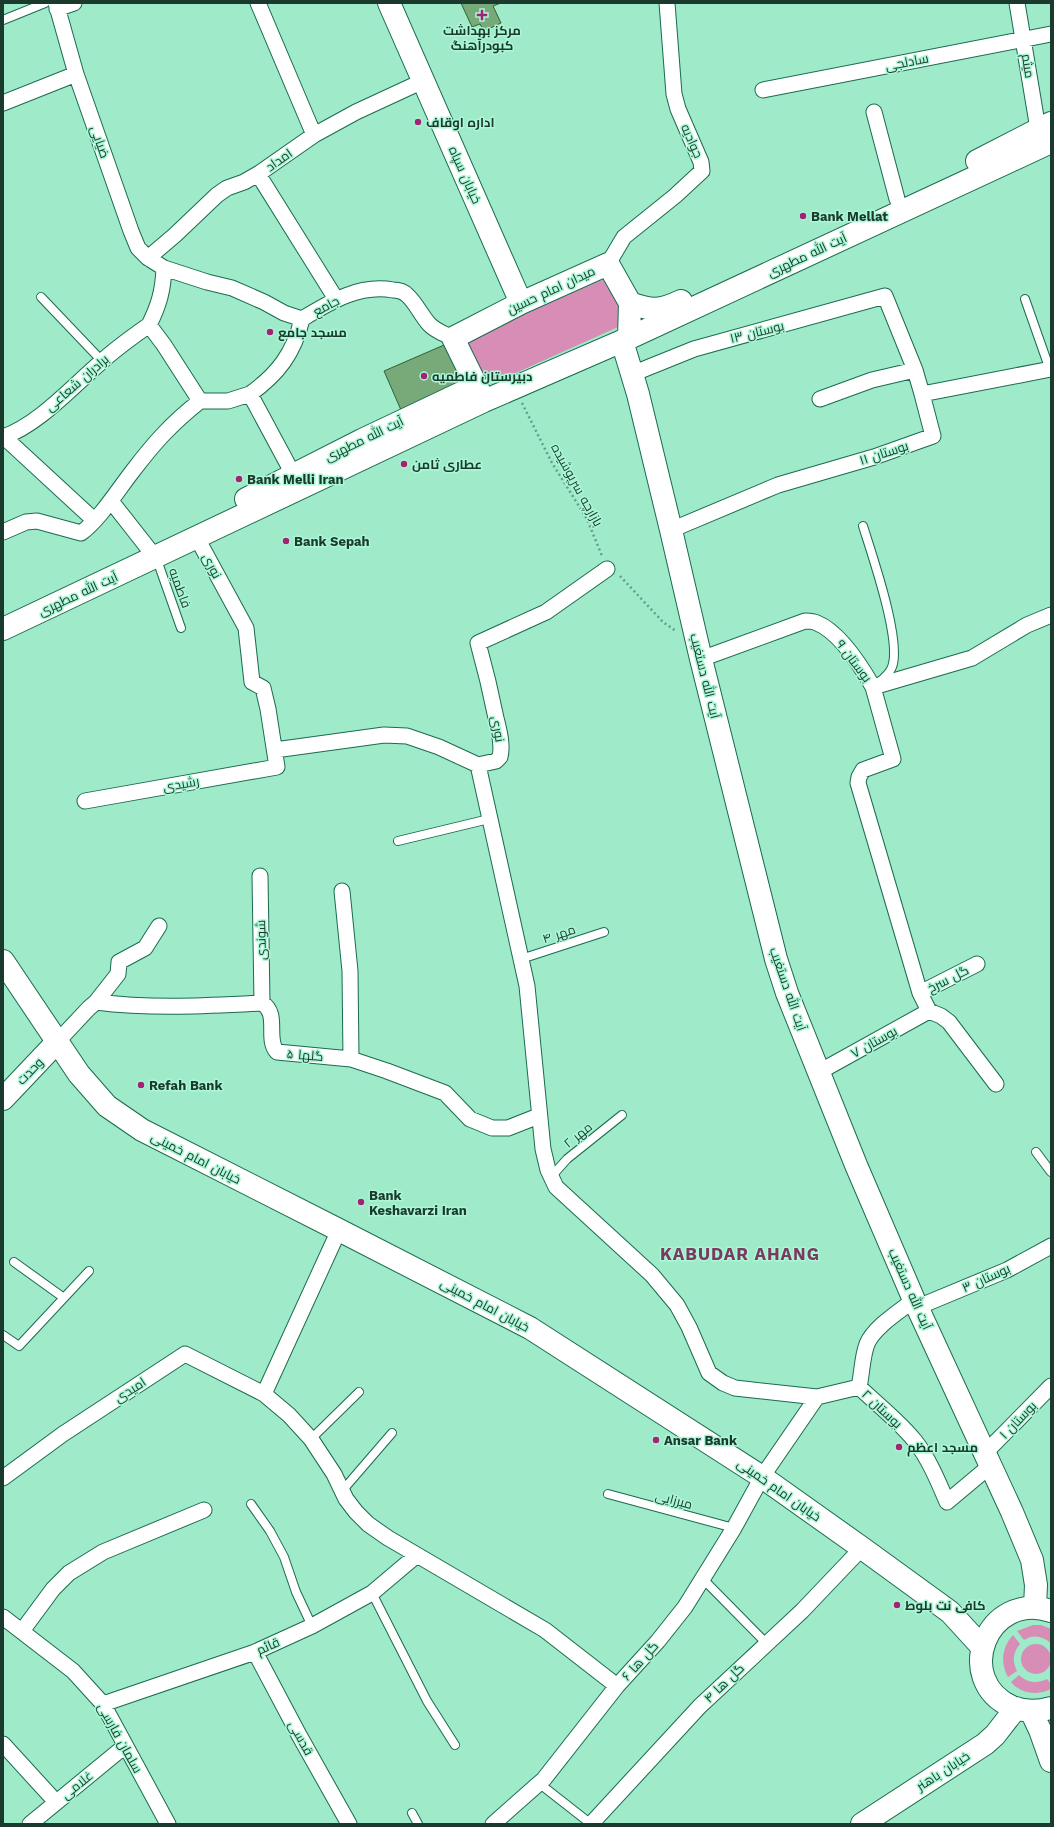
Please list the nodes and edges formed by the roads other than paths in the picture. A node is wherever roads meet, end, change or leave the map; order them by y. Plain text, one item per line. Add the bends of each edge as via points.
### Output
1 (74, 3) edge
2 (258, 3) edge
3 (389, 3) edge
4 (667, 3) edge
5 (1017, 3) edge
6 (53, 5) edge
7 (3, 20) edge
8 (1051, 34) edge
9 (1023, 40) junction
10 (76, 74) junction
11 (423, 81) junction
12 (763, 90) dead end
13 (3, 103) edge
14 (874, 112) dead end
15 (1047, 132) edge
16 (314, 135) junction
17 (258, 174) junction
18 (897, 199) junction
19 (148, 258) junction
20 (608, 264) junction
21 (164, 268) junction
22 (41, 297) dead end
23 (336, 299) junction
24 (1025, 299) dead end
25 (521, 303) junction
26 (630, 303) junction
27 (302, 319) junction
28 (148, 325) junction
29 (453, 338) junction
30 (626, 339) junction
31 (102, 361) junction
32 (1050, 369) edge
33 (915, 370) junction
34 (632, 374) junction
35 (480, 393) junction
36 (250, 394) junction
37 (922, 394) junction
38 (820, 399) dead end
39 (200, 401) junction
40 (4, 437) edge
41 (293, 474) junction
42 (110, 501) junction
43 (94, 520) junction
44 (863, 526) dead end
45 (672, 530) junction
46 (3, 532) edge
47 (197, 538) junction
48 (156, 557) junction
49 (607, 569) road end
50 (1051, 615) edge
51 (181, 628) dead end
52 (3, 629) edge
53 (700, 654) junction
54 (873, 687) junction
55 (275, 750) junction
56 (478, 765) junction
57 (277, 767) joint
58 (84, 801) dead end
59 (489, 819) junction
60 (398, 841) dead end
61 (260, 876) dead end
62 (342, 891) dead end
63 (159, 926) dead end
64 (604, 932) dead end
65 (521, 959) junction
66 (3, 961) edge
67 (977, 964) dead end
68 (920, 993) junction
69 (96, 1002) junction
70 (262, 1003) junction
71 (929, 1011) junction
72 (57, 1042) junction
73 (351, 1059) junction
74 (819, 1072) junction
75 (996, 1084) dead end
76 (3, 1099) edge
77 (622, 1115) dead end
78 (540, 1121) junction
79 (1036, 1152) dead end
80 (1051, 1172) edge
81 (551, 1177) junction
82 (339, 1230) junction
83 (1051, 1246) edge
84 (14, 1262) dead end
85 (89, 1271) dead end
86 (64, 1298) junction
87 (916, 1303) junction
88 (3, 1335) edge
89 (1051, 1386) edge
90 (859, 1387) junction
91 (359, 1392) dead end
92 (264, 1394) junction
93 (817, 1397) junction
94 (392, 1433) dead end
95 (311, 1439) junction
96 (987, 1460) junction
97 (762, 1477) junction
98 (3, 1478) edge
99 (342, 1491) junction
100 (608, 1494) dead end
101 (251, 1504) dead end
102 (204, 1510) dead end
103 (734, 1528) junction
104 (862, 1548) junction
105 (417, 1555) junction
106 (703, 1579) junction
107 (372, 1593) junction
108 (1044, 1605) edge
109 (3, 1617) edge
110 (312, 1626) junction
111 (22, 1631) junction
112 (766, 1643) junction
113 (982, 1647) junction
114 (255, 1652) junction
115 (617, 1686) junction
116 (103, 1704) junction
117 (1032, 1709) edge
118 (3, 1744) edge
119 (455, 1745) dead end
120 (125, 1746) junction
121 (1051, 1761) edge
122 (540, 1784) junction
123 (56, 1802) junction
124 (412, 1813) dead end
125 (30, 1824) edge
126 (168, 1824) edge
127 (349, 1824) edge
128 (418, 1824) edge
129 (493, 1824) edge
130 (591, 1824) edge
131 (862, 1824) edge

1 - 6 street
2 - 16 street
3 - 11 main road, خیابان سپاه
4 - 20 street, جوادیه via 674,94 701,162 702,171 624,236
5 - 9 street, میثم
6 - 7 lane
6 - 10 street, ضیایی
8 - 9 street, سادلجی
9 - 12 street, سادلجی
9 - 15 street, میثم
10 - 13 street
10 - 19 street, ضیایی via 131,231 138,248
11 - 16 street, امداد
11 - 25 main road, خیابان سپاه
14 - 18 street
15 - 18 main road, آیت الله مطهری via 976,161
15 - 30 main road, آیت الله مطهری
16 - 17 street, امداد
17 - 19 street, امداد via 217,195
17 - 23 street
18 - 26 main road, آیت الله مطهری via 671,306 651,310
19 - 21 street, ضیایی
20 - 25 main road, میدان امام حسین
20 - 26 main road, میدان امام حسین
21 - 27 street, جامع via 232,288 284,314
21 - 28 street via 159,305
22 - 31 lane
23 - 27 street, جامع
23 - 29 street, جامع via 366,290 398,290 406,294 429,325
24 - 32 lane
25 - 29 main road, میدان امام حسین
26 - 30 main road
27 - 36 street via 293,348 285,360
28 - 31 street, برادران شعاعی
28 - 39 street via 164,344
29 - 35 main road
30 - 34 main road, آیت الله دستغیب
30 - 35 main road via 515,388
31 - 40 street, برادران شعاعی via 38,418
32 - 37 street
33 - 34 street, بوستان ۱۳ via 885,296 694,349
33 - 37 street
33 - 38 street via 872,380
34 - 45 main road, آیت الله دستغیب
35 - 41 main road, آیت الله مطهری
35 - 47 main road, آیت الله مطهری
36 - 39 street via 228,401
36 - 41 street
37 - 45 street, بوستان ۱۱ via 933,436 874,457 778,485
39 - 42 street via 176,419 162,434
40 - 43 street
41 - 47 main road, آیت الله مطهری via 225,511
42 - 43 street
42 - 48 street
43 - 46 street via 81,533 37,521 26,522
44 - 54 lane via 888,610 894,660 892,668
45 - 53 main road, آیت الله دستغیب
47 - 48 main road, آیت الله مطهری
47 - 55 street, نوری via 246,628 252,682 263,688
48 - 51 lane, فاطمیه
48 - 52 main road, آیت الله مطهری
49 - 56 street, نوری via 546,612 478,643 488,679 501,752 500,758 496,761
50 - 54 street, بوستان ۹ via 1026,625 972,658
53 - 54 street, بوستان ۹ via 804,621 815,622 840,641
53 - 74 main road, آیت الله دستغیب via 776,959 787,994
54 - 68 street via 893,759 863,770 858,783
55 - 56 street via 384,735 407,736 440,747
55 - 57 street, نوری
56 - 59 street, بوستان ۲
57 - 58 street, رشیدی
59 - 60 lane
59 - 65 street, بوستان ۲
61 - 70 street, شوندی
62 - 73 street via 350,971
63 - 69 street via 145,948 119,962 118,974
64 - 65 lane, مهر ۴
65 - 78 street, بوستان ۲ via 527,986
66 - 72 main road, خیابان امام خمینی
67 - 68 street, گل سرخ
68 - 71 street
69 - 70 street via 164,1006
69 - 72 street
70 - 73 street, گلها ۵ via 268,1007 271,1015 273,1048 277,1052
71 - 74 street, بوستان ۷
71 - 75 street via 949,1022
72 - 76 main road, وحدت
72 - 82 main road, خیابان امام خمینی via 79,1074 107,1106 142,1130
73 - 78 street, گلها ۵ via 445,1093 461,1112 492,1128 508,1128 536,1117
74 - 87 main road, آیت الله دستغیب
77 - 81 lane, مهر ۲ via 567,1159
78 - 81 street, بوستان ۲ via 543,1149
79 - 80 lane
81 - 93 street, بوستان ۲ via 556,1187 652,1275 677,1305 709,1373 735,1388
82 - 92 street
82 - 97 main road, خیابان امام خمینی via 530,1328
83 - 87 street, بوستان ۳ via 1007,1270
84 - 86 lane
85 - 86 lane
86 - 88 lane via 19,1346
87 - 90 street, بوستان ۳ via 887,1321 867,1344
87 - 96 main road, آیت الله دستغیب
89 - 96 street, بوستان ۱
90 - 93 street, بوستان ۲
90 - 96 street, بوستان ۲ via 915,1441 930,1464 947,1502
91 - 95 lane
92 - 95 street via 289,1415
92 - 98 street, امیدی via 185,1354 63,1434
93 - 97 street, گل ها ۶
94 - 99 lane
95 - 99 street
96 - 108 main road, آیت الله دستغیب via 1032,1560 1036,1585
97 - 103 street, گل ها ۶
97 - 104 main road, خیابان امام خمینی
99 - 105 street via 368,1524
100 - 103 lane, میرزایی
101 - 110 lane via 284,1557 296,1592
102 - 111 street via 103,1552 69,1573 53,1589
103 - 106 street, گل ها ۶
104 - 112 street, گل ها ۴ via 802,1611
104 - 113 main road, خیابان امام خمینی via 950,1612
105 - 107 street, قائم
105 - 115 street via 545,1630
106 - 112 lane
106 - 115 street, گل ها ۶ via 658,1641
107 - 110 street, قائم
107 - 119 lane via 426,1701
108 - 113 main road via 1018,1610 1003,1617 988,1633
109 - 111 street, سلمان فارسی
110 - 114 street, قائم
111 - 116 street, سلمان فارسی via 73,1671
112 - 130 street, گل ها ۴ via 700,1706
113 - 117 main road via 981,1663 988,1686 1003,1702
114 - 116 street, قائم
114 - 127 street, قدسی
115 - 122 street, گل ها ۶
116 - 120 street, سلمان فارسی
117 - 121 main road
117 - 131 main road, خیابان باهنر via 985,1744
118 - 123 street
120 - 123 street, غلامی
120 - 126 street, سلمان فارسی
122 - 129 street, گل ها ۶
122 - 130 lane
123 - 125 street, غلامی
124 - 128 lane

